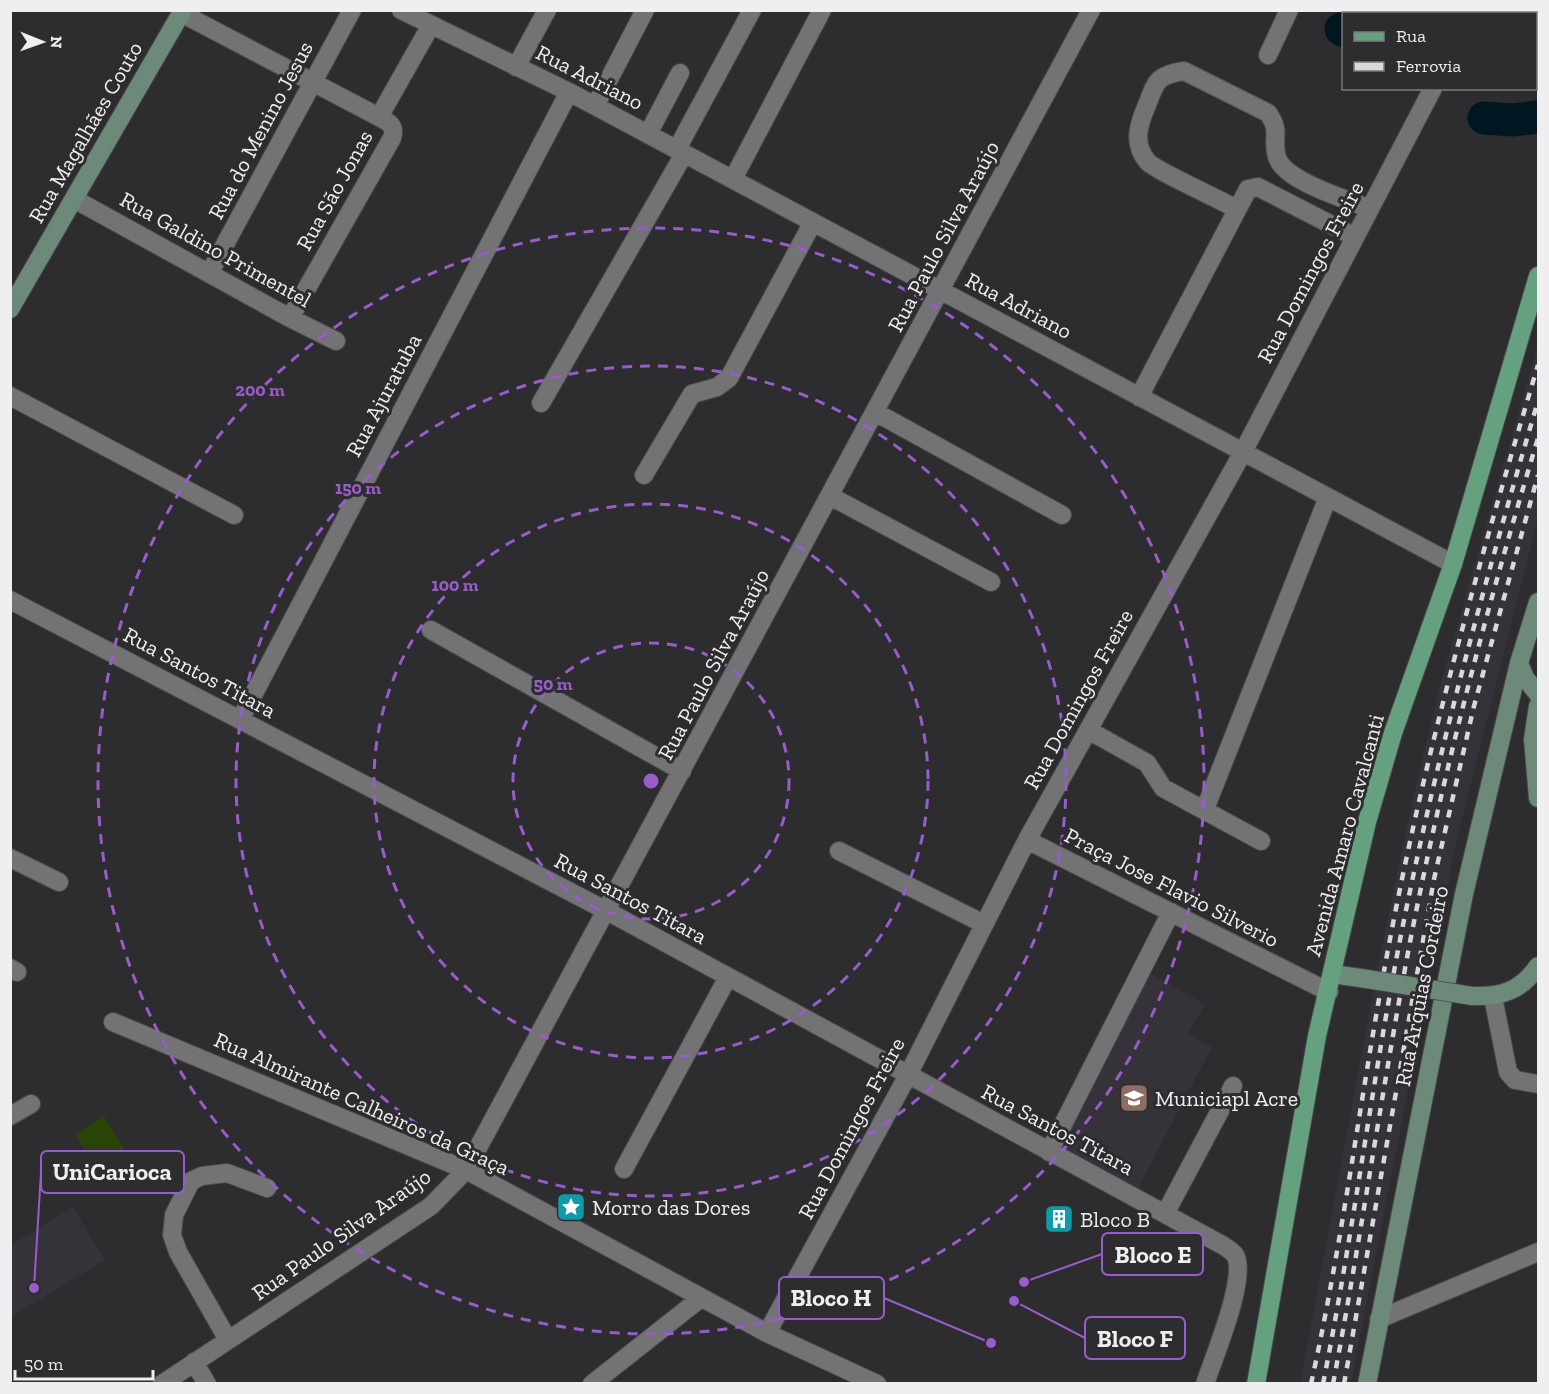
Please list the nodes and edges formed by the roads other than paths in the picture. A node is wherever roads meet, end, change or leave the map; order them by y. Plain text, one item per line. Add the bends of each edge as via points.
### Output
1 (352, 10) edge
2 (401, 10) edge
3 (547, 10) edge
4 (645, 10) edge
5 (752, 10) edge
6 (822, 10) edge
7 (1091, 10) edge
8 (1289, 10) edge
9 (182, 12) edge
10 (431, 25) junction
11 (1268, 55) dead end
12 (516, 67) junction
13 (680, 73) dead end
14 (312, 82) junction
15 (1432, 90) edge
16 (569, 92) junction
17 (595, 106) junction
18 (379, 117) junction
19 (648, 134) junction
20 (680, 152) junction
21 (733, 179) junction
22 (74, 199) junction
23 (1237, 209) junction
24 (1370, 209) junction
25 (813, 222) junction
26 (1355, 237) junction
27 (210, 272) junction
28 (1539, 276) edge
29 (941, 290) junction
30 (10, 309) edge
31 (290, 318) junction
32 (336, 341) dead end
33 (10, 396) edge
34 (1140, 397) junction
35 (541, 403) dead end
36 (875, 412) junction
37 (1243, 452) junction
38 (644, 475) dead end
39 (830, 496) junction
40 (1328, 497) junction
41 (234, 515) dead end
42 (1062, 515) dead end
43 (1453, 564) junction
44 (991, 582) dead end
45 (10, 600) edge
46 (1539, 602) edge
47 (431, 630) dead end
48 (1520, 663) junction
49 (1539, 694) edge
50 (1539, 706) edge
51 (240, 720) junction
52 (1088, 730) junction
53 (1533, 739) junction
54 (682, 771) junction
55 (1487, 795) junction
56 (1539, 798) edge
57 (1205, 810) junction
58 (1027, 840) junction
59 (1261, 841) dead end
60 (839, 851) dead end
61 (10, 858) edge
62 (59, 882) dead end
63 (607, 911) junction
64 (1171, 912) junction
65 (984, 924) junction
66 (1539, 966) edge
67 (1333, 974) junction
68 (728, 977) junction
69 (1329, 992) junction
70 (1493, 997) junction
71 (112, 1022) dead end
72 (908, 1075) junction
73 (1539, 1084) edge
74 (1233, 1086) dead end
75 (32, 1104) dead end
76 (10, 1116) edge
77 (1049, 1152) junction
78 (624, 1169) dead end
79 (466, 1170) junction
80 (267, 1188) dead end
81 (1165, 1214) junction
82 (1539, 1252) edge
83 (701, 1298) junction
84 (1379, 1319) junction
85 (767, 1333) junction
86 (228, 1340) junction
87 (194, 1362) junction
88 (162, 1383) edge
89 (207, 1383) edge
90 (592, 1383) edge
91 (877, 1383) edge
92 (1204, 1383) edge
93 (1256, 1383) edge
94 (1367, 1383) edge

1 - 14 street, Rua do Menino Jesus
2 - 10 street, Rua Adriano
3 - 12 street
4 - 17 street
5 - 20 street
6 - 21 street
7 - 29 street, Rua Paulo Silva Araújo
8 - 11 street
9 - 14 street
9 - 22 main road, Rua Magalhães Couto
10 - 12 street, Rua Adriano
10 - 18 street, Rua São Jonas
12 - 16 street, Rua Adriano
13 - 19 street
14 - 18 street
14 - 27 street, Rua do Menino Jesus
15 - 24 street, Rua Domingos Freire
16 - 17 street, Rua Adriano
16 - 51 street, Rua Ajuratuba
17 - 19 street, Rua Adriano
18 - 31 street, Rua São Jonas via 391,123 392,138
19 - 20 street, Rua Adriano
20 - 21 street, Rua Adriano
20 - 35 street
21 - 25 street, Rua Adriano
22 - 27 street, Rua Galdino Primentel
22 - 30 main road, Rua Magalhães Couto
23 - 24 street via 1148,162 1139,144 1137,128 1156,81 1169,73 1184,71 1268,113 1277,125 1277,159 1288,174
23 - 26 street via 1248,189 1258,188
23 - 34 street
24 - 26 street, Rua Domingos Freire
25 - 29 street, Rua Adriano
25 - 38 street via 729,378 717,387 692,394
26 - 37 street, Rua Domingos Freire
27 - 31 street, Rua Galdino Primentel
28 - 43 main road, Avenida Amaro Cavalcanti
29 - 34 street, Rua Adriano
29 - 36 street, Rua Paulo Silva Araújo
31 - 32 street, Rua Galdino Primentel
33 - 41 street
34 - 37 street, Rua Adriano
36 - 39 street, Rua Paulo Silva Araújo
36 - 42 street
37 - 40 street, Rua Adriano
37 - 52 street, Rua Domingos Freire
39 - 44 street
39 - 54 street, Rua Paulo Silva Araújo
40 - 43 street, Rua Adriano
40 - 57 street
43 - 67 main road, Avenida Amaro Cavalcanti via 1393,733 1367,822
45 - 51 street, Rua Santos Titara
46 - 48 main road, Rua Arquias Cordeiro
47 - 54 street
48 - 49 main road via 1525,678
48 - 55 main road, Rua Arquias Cordeiro
50 - 53 main road
51 - 63 street, Rua Santos Titara
52 - 57 street via 1147,763 1163,788
52 - 58 street, Rua Domingos Freire
53 - 55 main road via 1516,736 1510,742
53 - 56 main road
54 - 63 street, Rua Paulo Silva Araújo
55 - 84 main road, Rua Arquias Cordeiro
57 - 59 street
58 - 64 street, Praça Jose Flavio Silverio
58 - 65 street, Rua Domingos Freire
60 - 65 street
61 - 62 street
63 - 68 street, Rua Santos Titara
63 - 79 street, Rua Paulo Silva Araújo
64 - 69 street, Praça Jose Flavio Silverio
64 - 77 street
65 - 72 street, Rua Domingos Freire
66 - 70 main road via 1523,985
67 - 69 main road, Avenida Amaro Cavalcanti
67 - 70 main road, bridge
68 - 72 street, Rua Santos Titara
68 - 78 street
69 - 93 main road, Avenida Amaro Cavalcanti via 1292,1168
70 - 73 street via 1508,1072 1515,1080
71 - 79 street, Rua Almirante Calheiros da Graça
72 - 77 street, Rua Santos Titara
72 - 85 street, Rua Domingos Freire
74 - 81 street
75 - 76 street
77 - 81 street, Rua Santos Titara
79 - 83 street, Rua Almirante Calheiros da Graça
79 - 86 street, Rua Paulo Silva Araújo via 430,1206
80 - 86 street via 227,1173 202,1176 191,1181 174,1215 172,1235 178,1252
81 - 92 street, Rua Santos Titara via 1224,1246 1235,1255 1239,1270 1224,1329
82 - 84 street
83 - 85 street, Rua Almirante Calheiros da Graça
83 - 90 street
84 - 94 main road, Rua Arquias Cordeiro
85 - 91 street, Rua Almirante Calheiros da Graça
86 - 87 street, Rua Paulo Silva Araújo
87 - 88 street, Rua Paulo Silva Araújo
87 - 89 street

